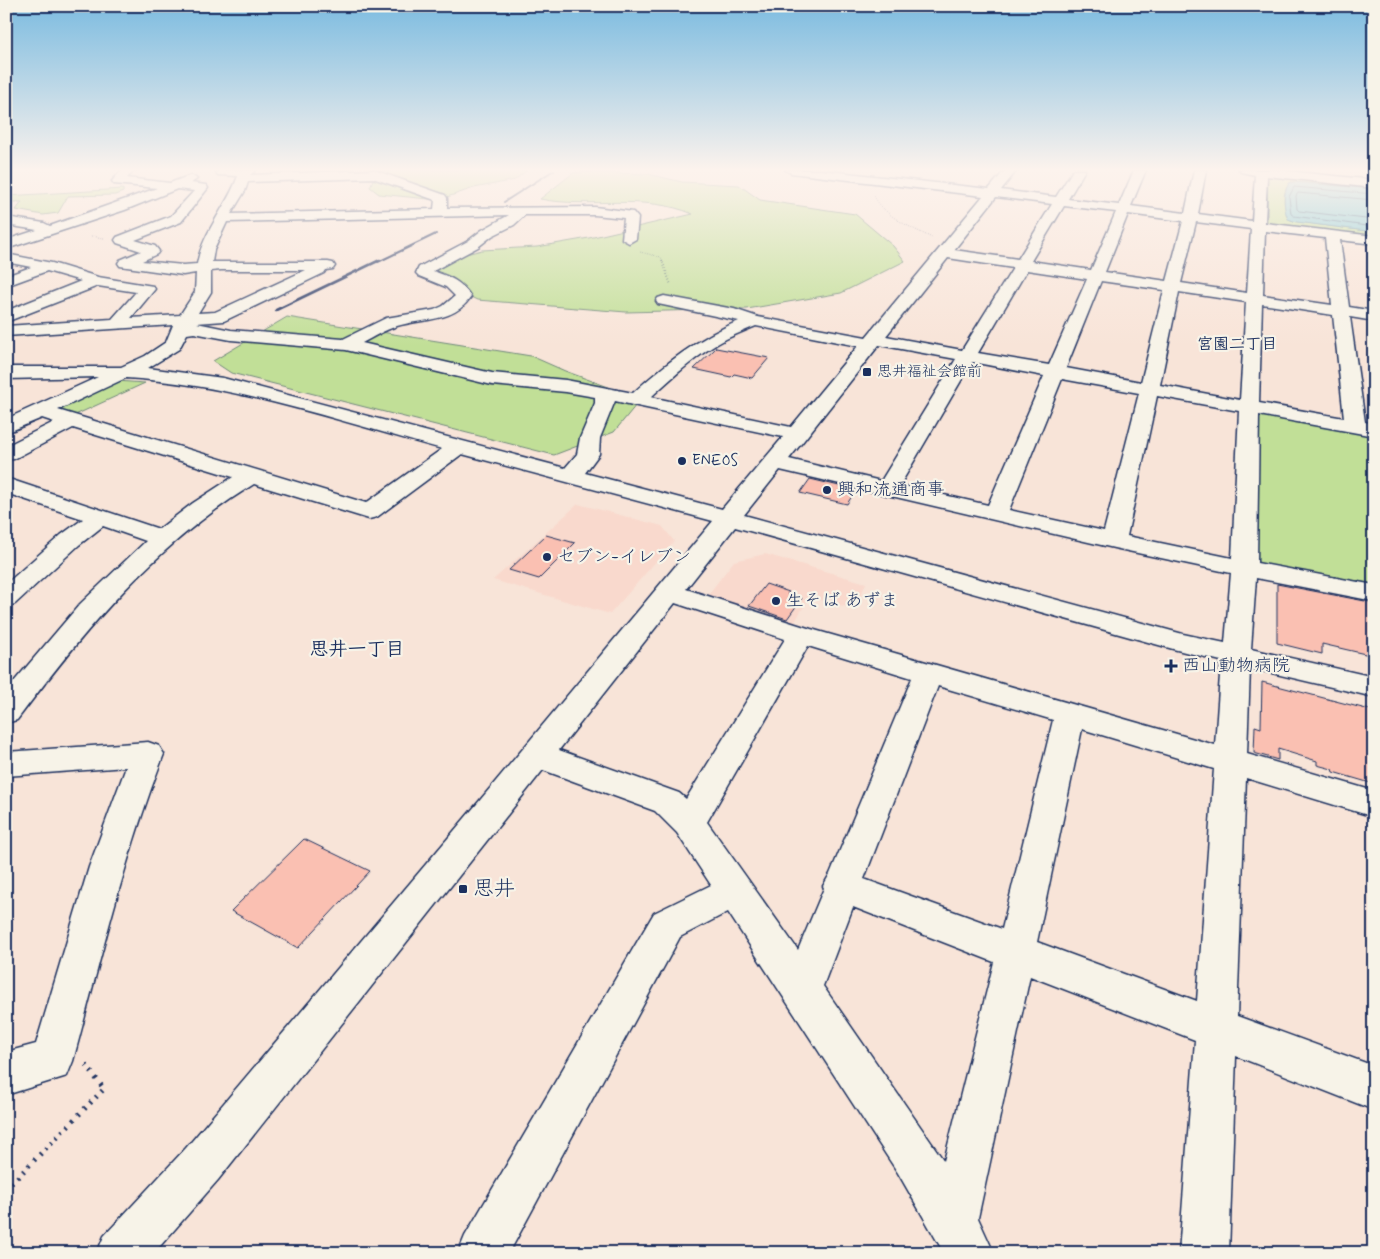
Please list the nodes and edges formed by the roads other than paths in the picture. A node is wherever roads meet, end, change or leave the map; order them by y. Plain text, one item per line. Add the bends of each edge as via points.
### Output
1 (39, 229) edge
2 (50, 229) edge
3 (151, 229) edge
4 (217, 229) edge
5 (498, 229) edge
6 (630, 229) edge
7 (963, 229) edge
8 (1044, 229) edge
9 (1115, 229) edge
10 (1188, 229) edge
11 (1259, 229) edge
12 (1289, 229) edge
13 (1332, 234) junction
14 (630, 238) road end
15 (6, 240) edge
16 (1374, 240) edge
17 (6, 245) edge
18 (946, 249) junction
19 (6, 258) edge
20 (1022, 265) junction
21 (46, 266) junction
22 (204, 268) junction
23 (1095, 275) junction
24 (6, 281) edge
25 (96, 281) junction
26 (1173, 286) junction
27 (1254, 299) junction
28 (664, 301) road end
29 (1340, 312) junction
30 (1374, 316) edge
31 (6, 317) edge
32 (754, 322) junction
33 (116, 324) junction
34 (182, 324) junction
35 (6, 331) edge
36 (872, 341) junction
37 (346, 345) junction
38 (968, 356) junction
39 (1055, 371) junction
40 (126, 372) junction
41 (6, 373) edge
42 (1149, 389) junction
43 (604, 394) junction
44 (637, 400) junction
45 (1249, 407) junction
46 (40, 412) junction
47 (71, 421) junction
48 (6, 428) edge
49 (1365, 429) edge
50 (796, 434) junction
51 (459, 446) junction
52 (6, 454) edge
53 (774, 462) junction
54 (251, 476) junction
55 (569, 476) junction
56 (6, 485) edge
57 (887, 489) junction
58 (996, 513) junction
59 (99, 518) junction
60 (728, 518) junction
61 (164, 539) junction
62 (1114, 541) junction
63 (1244, 569) junction
64 (667, 592) junction
65 (1374, 593) edge
66 (6, 598) edge
67 (801, 635) junction
68 (1236, 656) junction
69 (928, 673) junction
70 (1374, 687) edge
71 (6, 712) edge
72 (1070, 714) junction
73 (537, 755) junction
74 (1230, 762) junction
75 (6, 764) edge
76 (1374, 804) edge
77 (689, 823) junction
78 (842, 886) junction
79 (734, 891) junction
80 (1017, 952) junction
81 (803, 987) junction
82 (1216, 1028) junction
83 (6, 1074) edge
84 (1374, 1088) edge
85 (962, 1236) edge
86 (137, 1247) edge
87 (482, 1253) edge
88 (1204, 1253) edge

1 - 15 street
2 - 17 street
3 - 22 street via 122,240 152,251 125,264 166,269
4 - 22 street via 207,250
5 - 37 street via 423,271 459,288 463,297 458,304 436,315 391,322
6 - 14 street
7 - 18 street
8 - 20 street
9 - 23 street
10 - 26 street
11 - 27 street
12 - 13 street
13 - 16 street
13 - 29 street
18 - 20 street
18 - 36 street
19 - 21 street
20 - 23 street
20 - 38 street
21 - 24 street
21 - 25 street
22 - 34 street via 203,292
22 - 34 street via 334,263 218,316
23 - 26 street
23 - 39 street
25 - 31 street
25 - 33 street via 147,289
26 - 27 street
26 - 42 street
27 - 29 street
27 - 45 street
28 - 32 street via 716,310
29 - 30 street
29 - 49 street
32 - 36 street
32 - 44 street via 706,344 671,369
33 - 34 street
33 - 35 street
34 - 37 street via 240,336
34 - 40 street via 174,345
36 - 38 street
36 - 50 street
37 - 43 street via 492,379 566,386
38 - 39 street
38 - 57 street
39 - 42 street
39 - 58 street
40 - 41 street
40 - 46 street
40 - 51 street via 175,375 223,384
42 - 45 street
42 - 62 street
43 - 44 street
43 - 55 street via 605,403 590,438 588,454
44 - 50 street
45 - 49 street
45 - 63 street
46 - 47 street
46 - 48 street
47 - 52 street
47 - 54 street
50 - 53 street
51 - 54 street via 369,512
51 - 55 street
53 - 57 street
53 - 60 street
54 - 61 street via 184,520
55 - 60 street
56 - 59 street
57 - 58 street
58 - 62 street
59 - 61 street
59 - 66 street
60 - 64 street
60 - 68 street
61 - 71 street via 127,571 90,611
62 - 63 street
63 - 65 street
63 - 68 street
64 - 67 street
64 - 73 street
67 - 69 street
67 - 77 street
68 - 70 street
68 - 74 street
69 - 72 street
69 - 78 street
72 - 74 street
72 - 80 street
73 - 77 street via 667,802
73 - 86 street
74 - 76 street
74 - 82 street
75 - 83 street via 148,754 110,852 52,1060
77 - 79 street
78 - 80 street
78 - 81 street
79 - 81 street
79 - 87 street via 667,925
80 - 82 street
80 - 85 street
81 - 85 street
82 - 84 street
82 - 88 street

